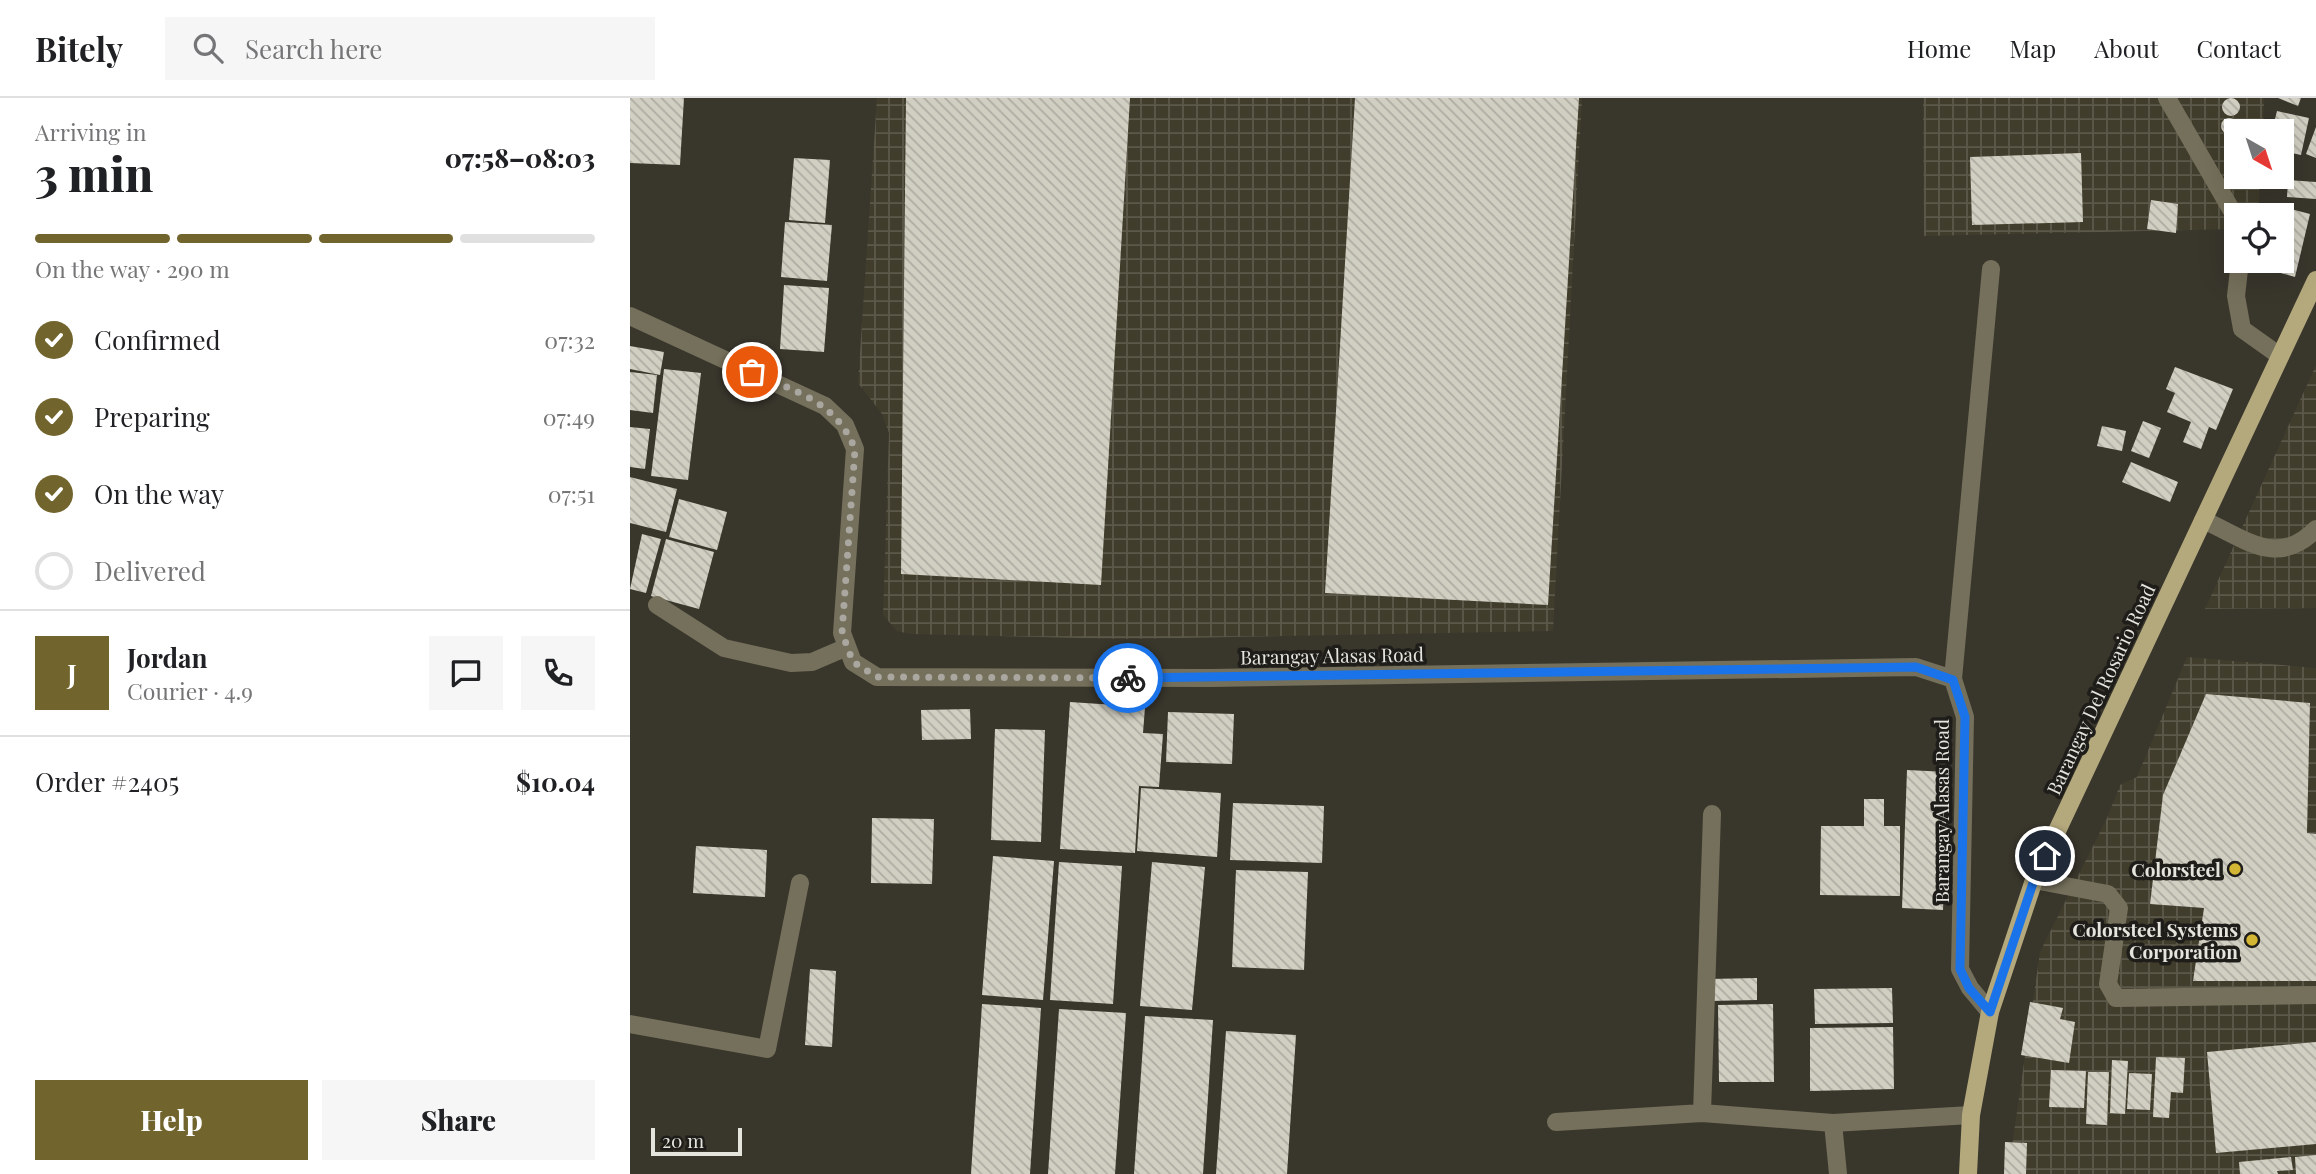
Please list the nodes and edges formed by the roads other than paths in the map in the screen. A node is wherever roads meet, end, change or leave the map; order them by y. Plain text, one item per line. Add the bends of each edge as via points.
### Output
1 (2166, 98) edge
2 (2227, 203) edge
3 (1991, 269) dead end
4 (2239, 273) edge
5 (2316, 280) edge
6 (630, 316) edge
7 (2280, 356) junction
8 (2203, 520) junction
9 (2316, 529) edge
10 (657, 605) dead end
11 (847, 647) junction
12 (1953, 680) junction
13 (1712, 814) dead end
14 (2034, 880) junction
15 (800, 883) dead end
16 (2316, 995) edge
17 (1990, 1012) junction
18 (630, 1024) edge
19 (1702, 1113) junction
20 (1971, 1115) junction
21 (1556, 1122) dead end
22 (1833, 1123) junction
23 (1838, 1174) edge
24 (1968, 1174) edge

1 - 2 street
3 - 12 street
4 - 7 street via 2236,296 2242,329
5 - 7 main road, Barangay Del Rosario Road
6 - 11 street via 825,406 845,425 855,449 842,633
7 - 8 main road, Barangay Del Rosario Road
8 - 9 street via 2272,551 2290,549
8 - 14 main road, Barangay Del Rosario Road
10 - 11 street via 724,648 791,663 812,662
11 - 12 street, Barangay Alasas Road via 853,662 877,677 1211,678 1916,667
12 - 17 street, Barangay Alasas Road via 1965,717 1960,969
13 - 19 street
14 - 16 street via 2108,894 2119,908 2108,984 2116,999
14 - 17 main road, Barangay Del Rosario Road
15 - 18 street via 767,1049
17 - 20 main road, Barangay Del Rosario Road
19 - 21 street
19 - 22 street
20 - 22 street
20 - 24 main road, Barangay Del Rosario Road
22 - 23 street

